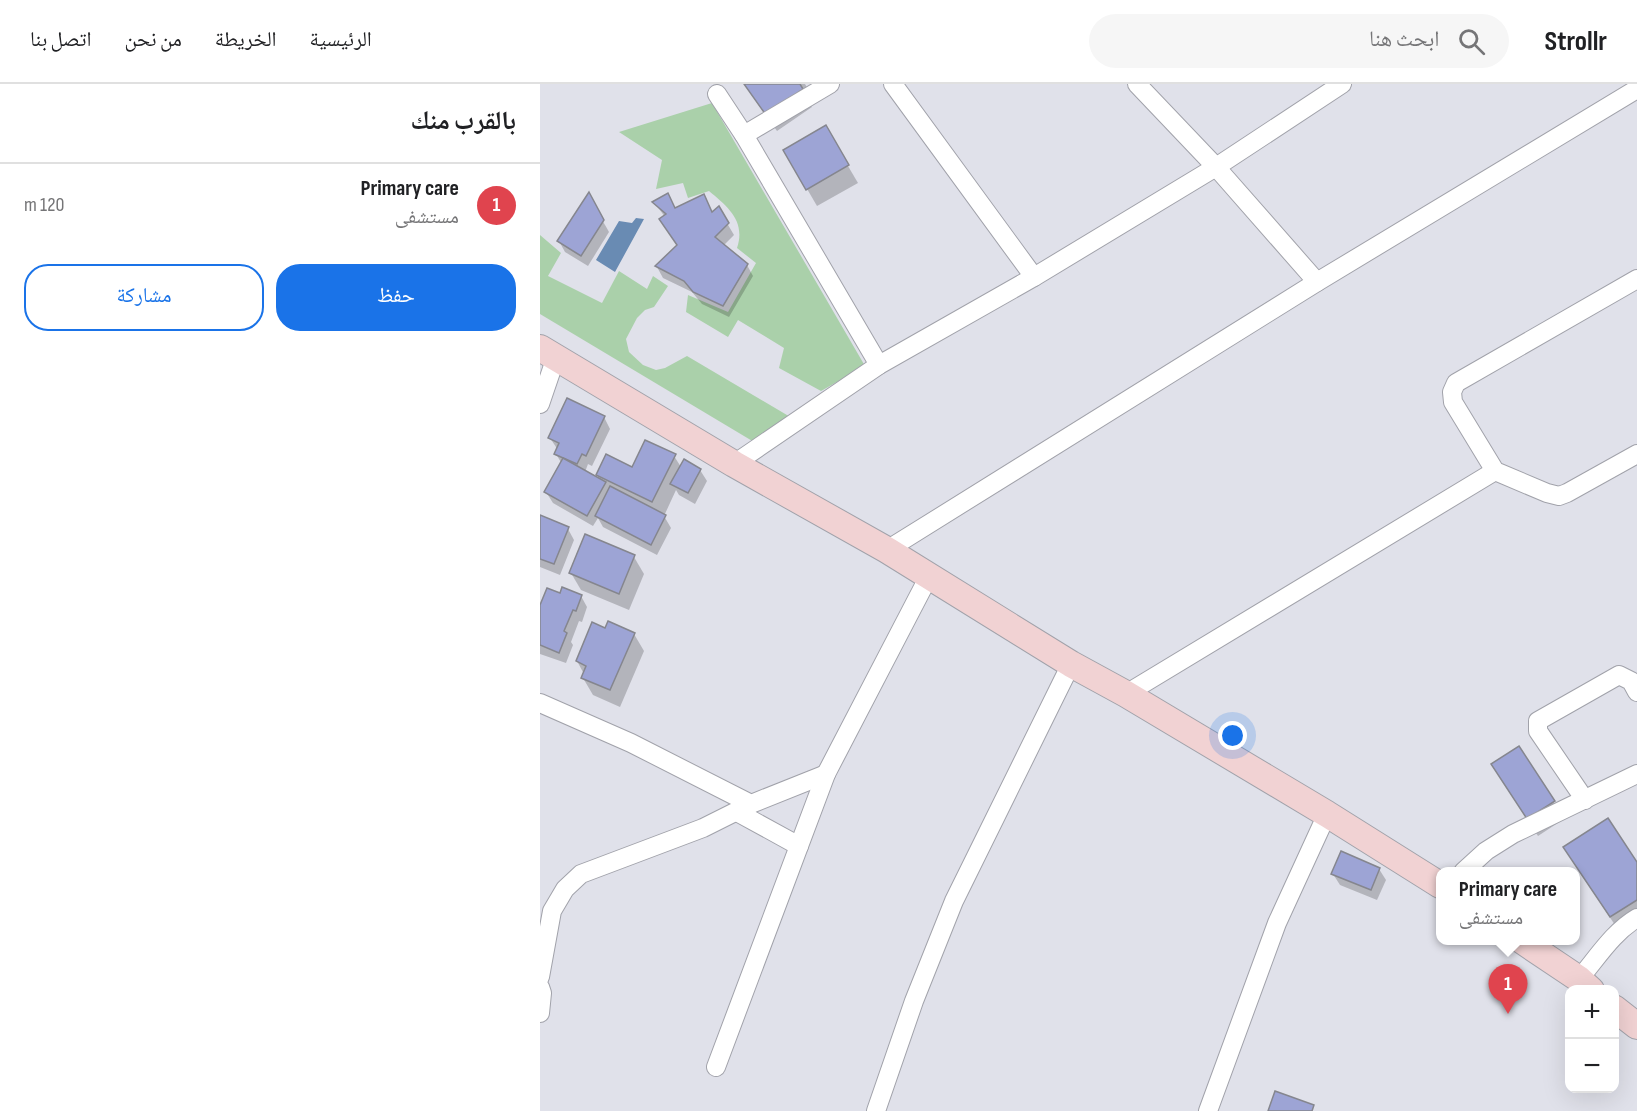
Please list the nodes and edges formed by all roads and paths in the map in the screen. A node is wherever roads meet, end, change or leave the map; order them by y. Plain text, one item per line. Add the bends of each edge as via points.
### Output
1 (830, 84) edge
2 (893, 84) edge
3 (1137, 84) edge
4 (1342, 84) edge
5 (1637, 89) edge
6 (717, 94) dead end
7 (744, 135) junction
8 (1216, 167) junction
9 (1034, 277) junction
10 (1637, 279) edge
11 (1317, 282) junction
12 (548, 352) edge
13 (879, 365) junction
14 (540, 404) edge
15 (1637, 454) edge
16 (734, 464) junction
17 (1495, 471) junction
18 (887, 550) junction
19 (929, 576) junction
20 (1071, 664) junction
21 (1637, 692) edge
22 (1126, 694) junction
23 (540, 703) edge
24 (826, 774) junction
25 (1637, 774) edge
26 (1585, 800) junction
27 (744, 808) junction
28 (1327, 814) junction
29 (799, 846) junction
30 (1468, 867) edge
31 (1436, 882) edge
32 (1637, 918) edge
33 (1528, 945) edge
34 (540, 977) edge
35 (1585, 984) edge
36 (540, 987) edge
37 (1619, 1012) edge
38 (540, 1013) edge
39 (1637, 1026) edge
40 (716, 1067) dead end
41 (876, 1111) edge
42 (1208, 1111) edge

1 - 7 street
2 - 9 street
3 - 8 street
4 - 8 street
5 - 11 street
6 - 7 street
7 - 13 street
8 - 9 street
8 - 11 street
9 - 13 street
10 - 17 street via 1456,383 1453,402
11 - 18 street
12 - 14 street
12 - 16 main road
13 - 16 street
15 - 17 street via 1559,496
16 - 18 main road
17 - 22 street
18 - 19 main road
19 - 20 main road
19 - 24 street
20 - 22 main road
20 - 41 street via 954,901
21 - 26 street via 1631,681 1619,675 1538,721 1538,731
22 - 28 main road
23 - 27 street via 631,742
24 - 27 street
24 - 29 street
25 - 26 street
26 - 30 street via 1513,834
27 - 29 street
27 - 34 street via 703,828 581,874 565,889 552,911
28 - 31 main road
28 - 42 street via 1277,923
29 - 40 street
32 - 35 street via 1613,938
33 - 35 main road
36 - 38 street
37 - 39 main road

